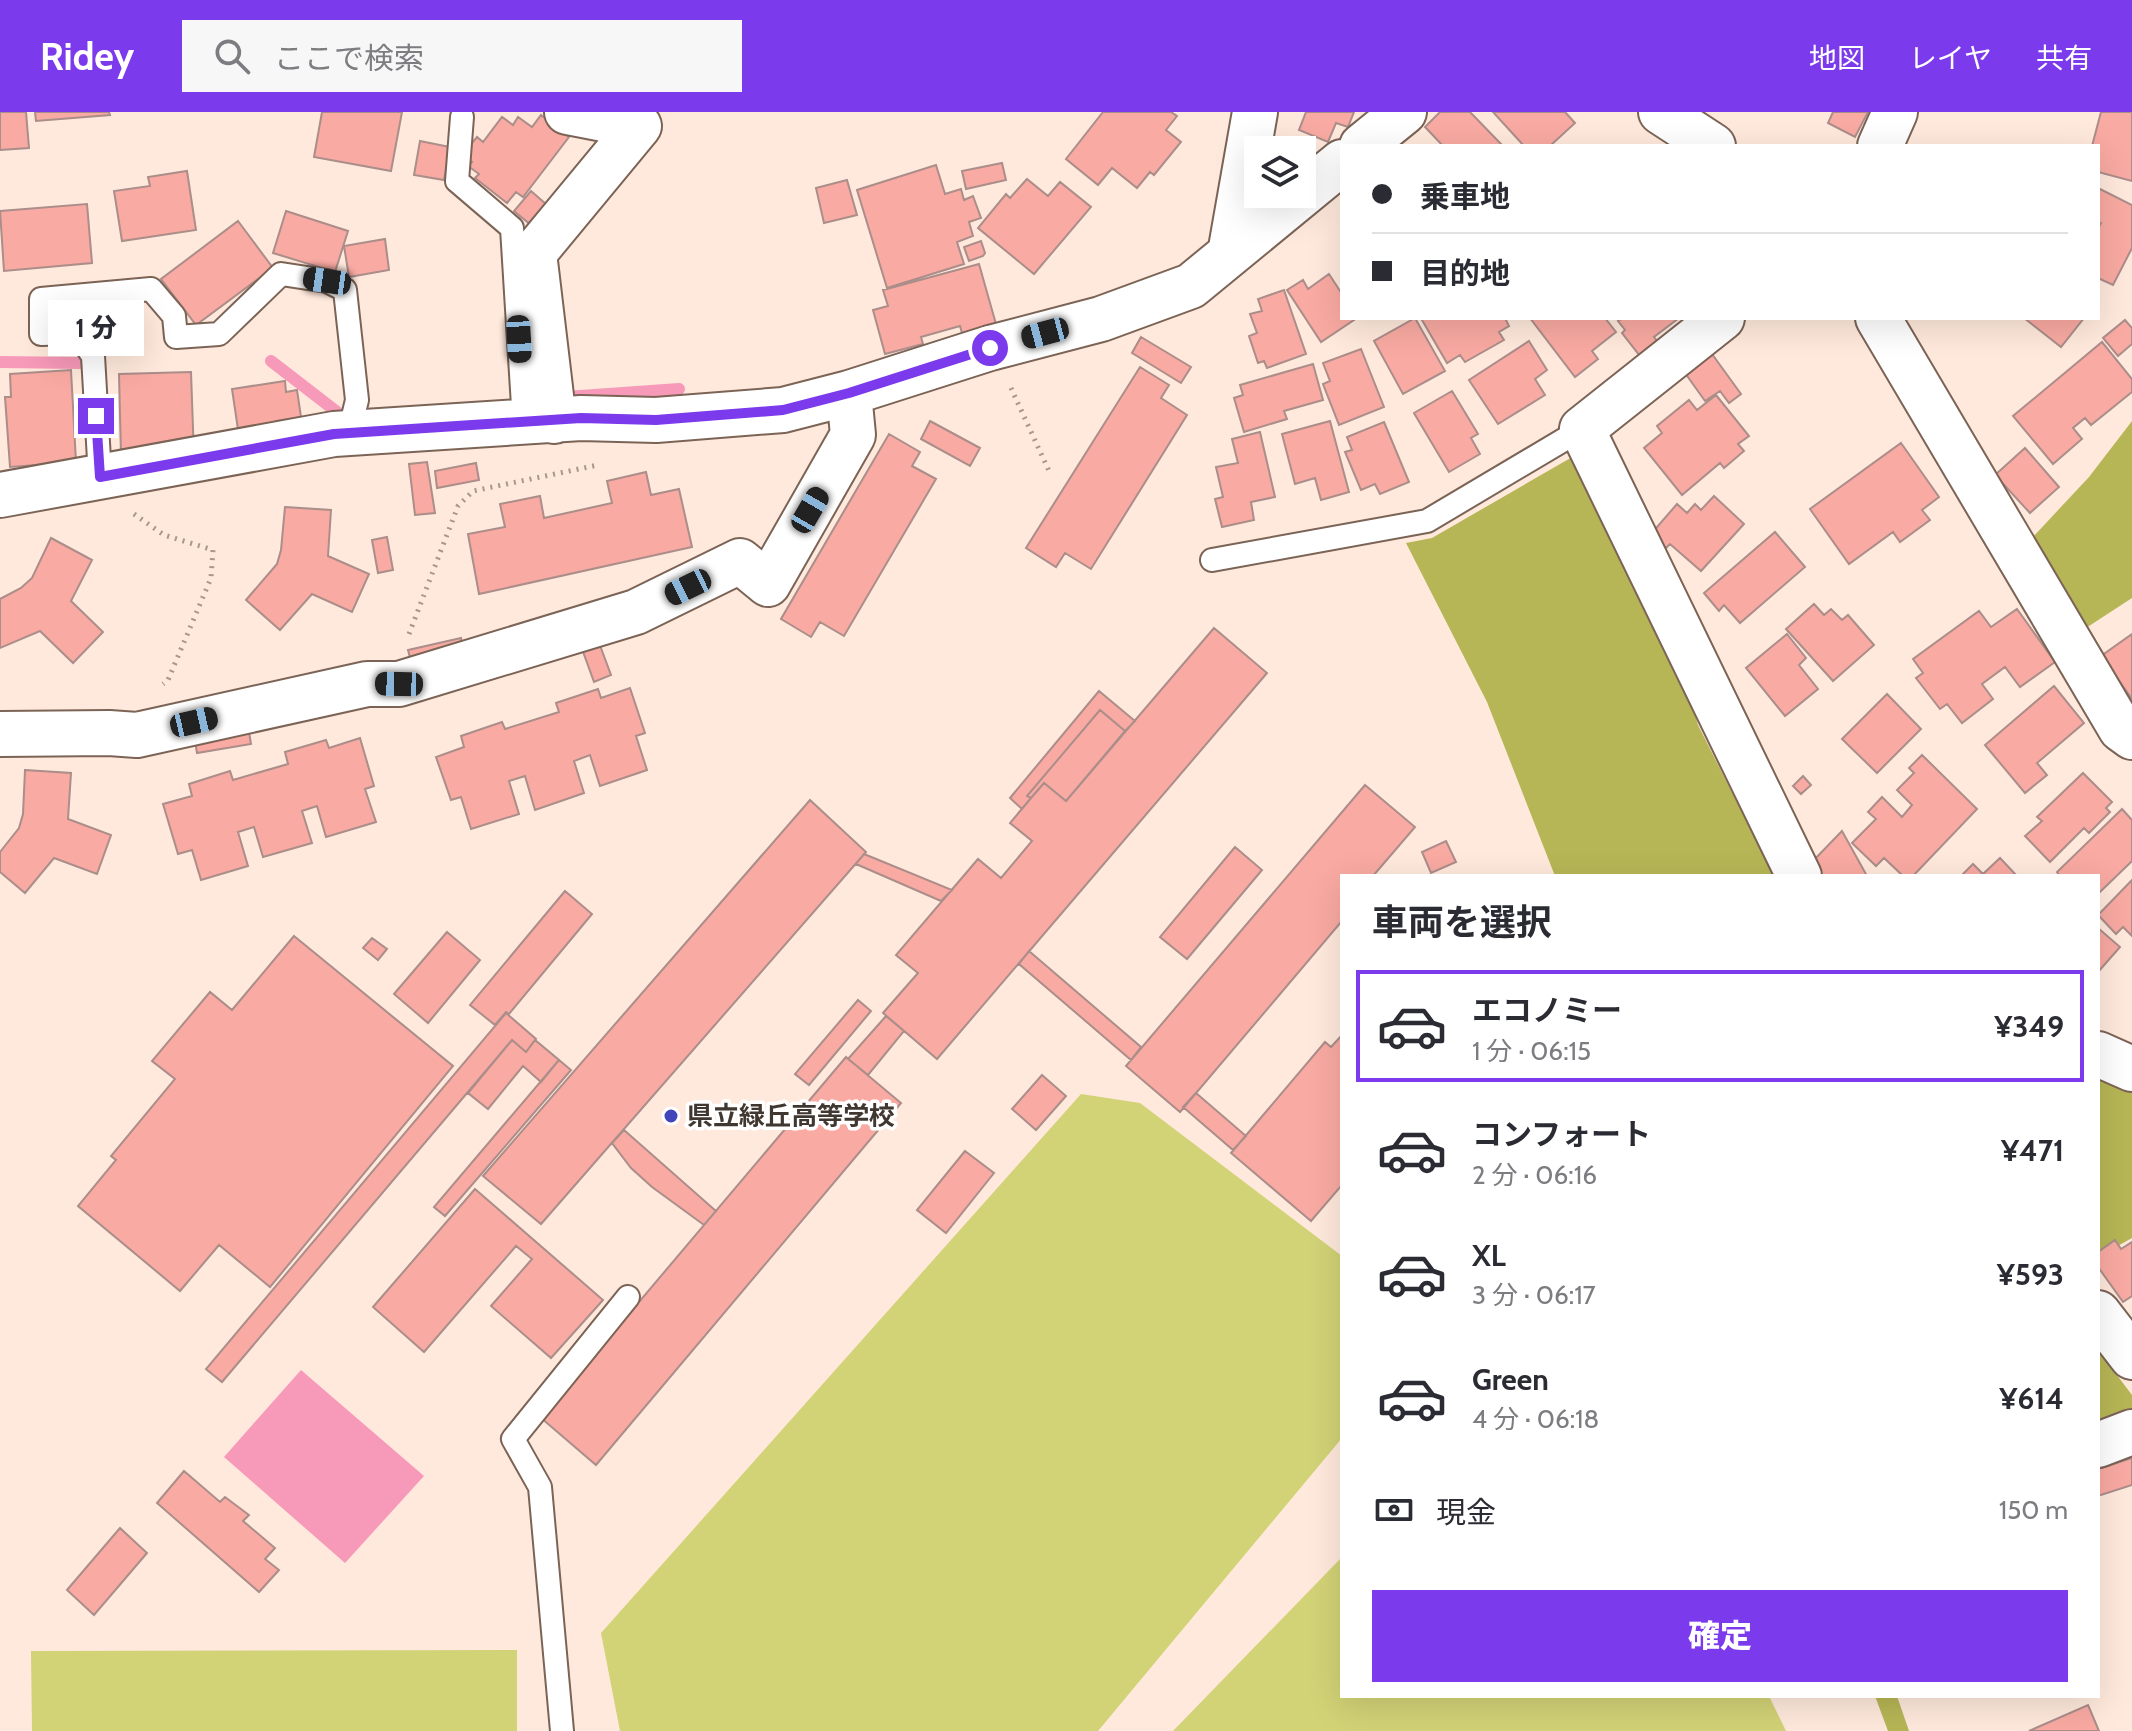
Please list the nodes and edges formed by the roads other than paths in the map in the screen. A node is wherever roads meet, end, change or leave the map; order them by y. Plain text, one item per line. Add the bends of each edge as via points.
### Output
1 (567, 112) edge
2 (1255, 112) edge
3 (1404, 112) edge
4 (1661, 112) edge
5 (1895, 112) edge
6 (462, 117) dead end
7 (1364, 144) edge
8 (1710, 144) edge
9 (1881, 144) edge
10 (1340, 164) edge
11 (1230, 254) junction
12 (1719, 320) edge
13 (1879, 320) edge
14 (849, 393) junction
15 (539, 421) junction
16 (1582, 429) junction
17 (349, 433) junction
18 (108, 476) junction
19 (0, 495) edge
20 (1212, 560) dead end
21 (0, 734) edge
22 (2132, 737) edge
23 (1798, 874) edge
24 (2100, 1055) edge
25 (2132, 1069) edge
26 (628, 1297) dead end
27 (2100, 1316) edge
28 (2132, 1357) edge
29 (2132, 1432) edge
30 (2100, 1444) edge
31 (562, 1731) edge

1 - 15 street via 639,126 534,253
2 - 11 street
3 - 7 street
4 - 8 street
5 - 9 street
6 - 15 lane via 457,181 512,228
10 - 11 street
11 - 14 street via 1191,286 1101,319
12 - 16 street
13 - 22 street via 2121,729
14 - 15 street via 783,410 656,420
14 - 21 street via 853,435 768,584 740,561 636,612 399,684 367,684 137,735
15 - 17 street
16 - 20 lane via 1427,521
16 - 23 street
17 - 18 street
17 - 18 lane via 357,400 345,290 327,281 281,274 219,334 176,337 174,316 151,289 41,299 41,334 77,333 93,356
18 - 19 street
24 - 25 street
26 - 31 lane via 513,1439 540,1487
27 - 28 street
29 - 30 street

